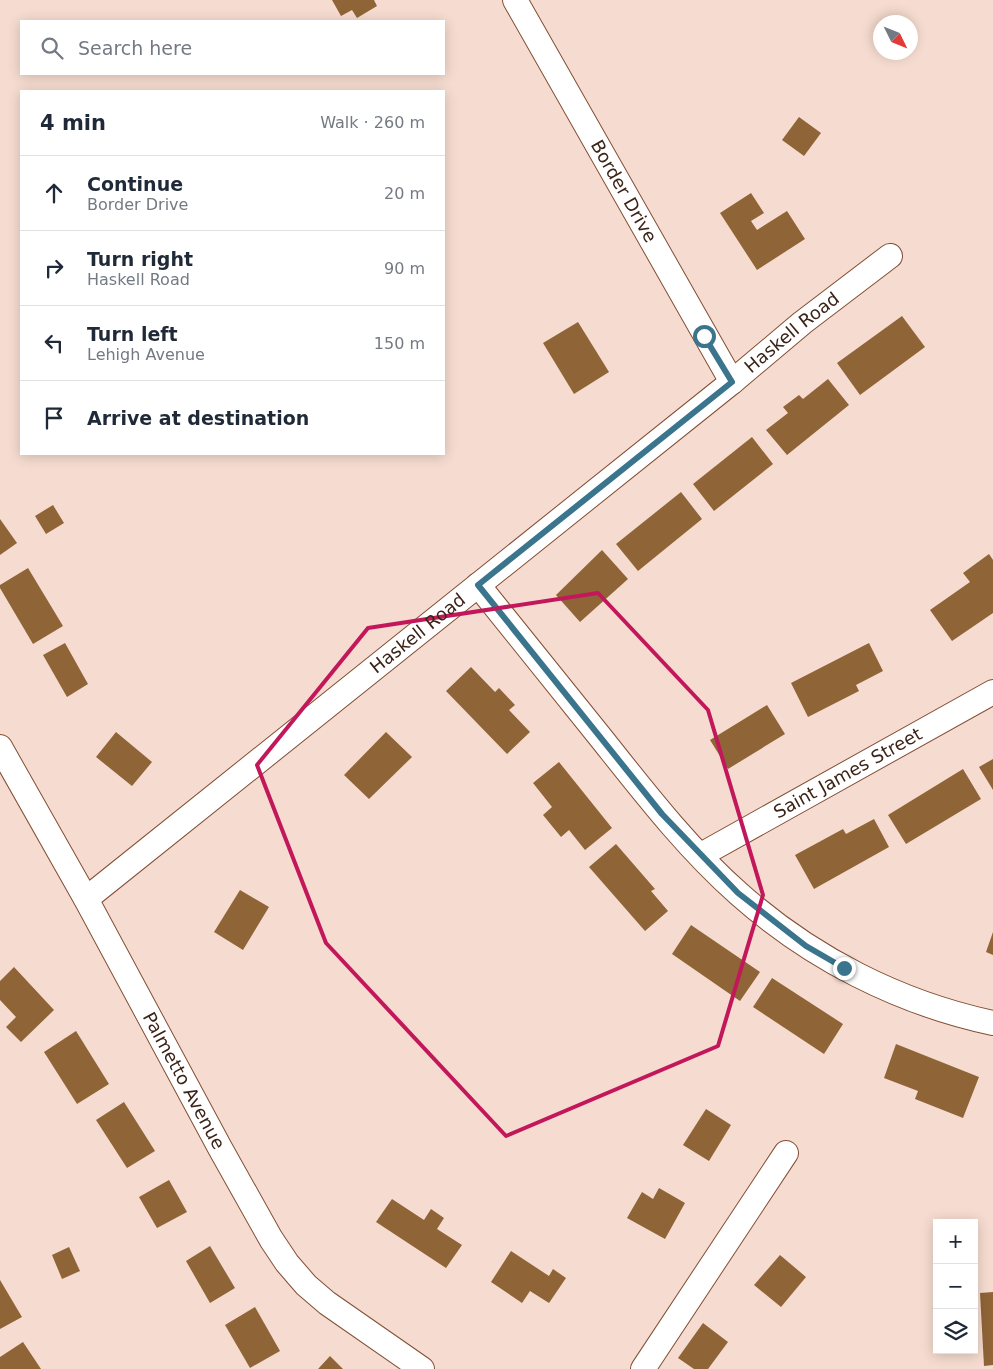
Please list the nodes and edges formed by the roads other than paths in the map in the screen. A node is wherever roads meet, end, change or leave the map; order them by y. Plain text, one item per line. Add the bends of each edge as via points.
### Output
1 (515, 0) edge
2 (890, 256) dead end
3 (732, 382) junction
4 (478, 585) junction
5 (993, 692) edge
6 (0, 747) edge
7 (702, 856) junction
8 (86, 899) junction
9 (993, 1022) edge
10 (786, 1153) dead end
11 (422, 1369) edge
12 (643, 1369) edge

1 - 3 street, Border Drive
2 - 3 street, Haskell Road
3 - 4 street, Haskell Road
4 - 7 street via 662,814
4 - 8 street, Haskell Road
5 - 7 street, Saint James Street
6 - 8 street, Palmetto Avenue
7 - 9 street via 771,921 844,968 923,1003
8 - 11 street, Palmetto Avenue via 229,1165 287,1263 327,1303
10 - 12 street

